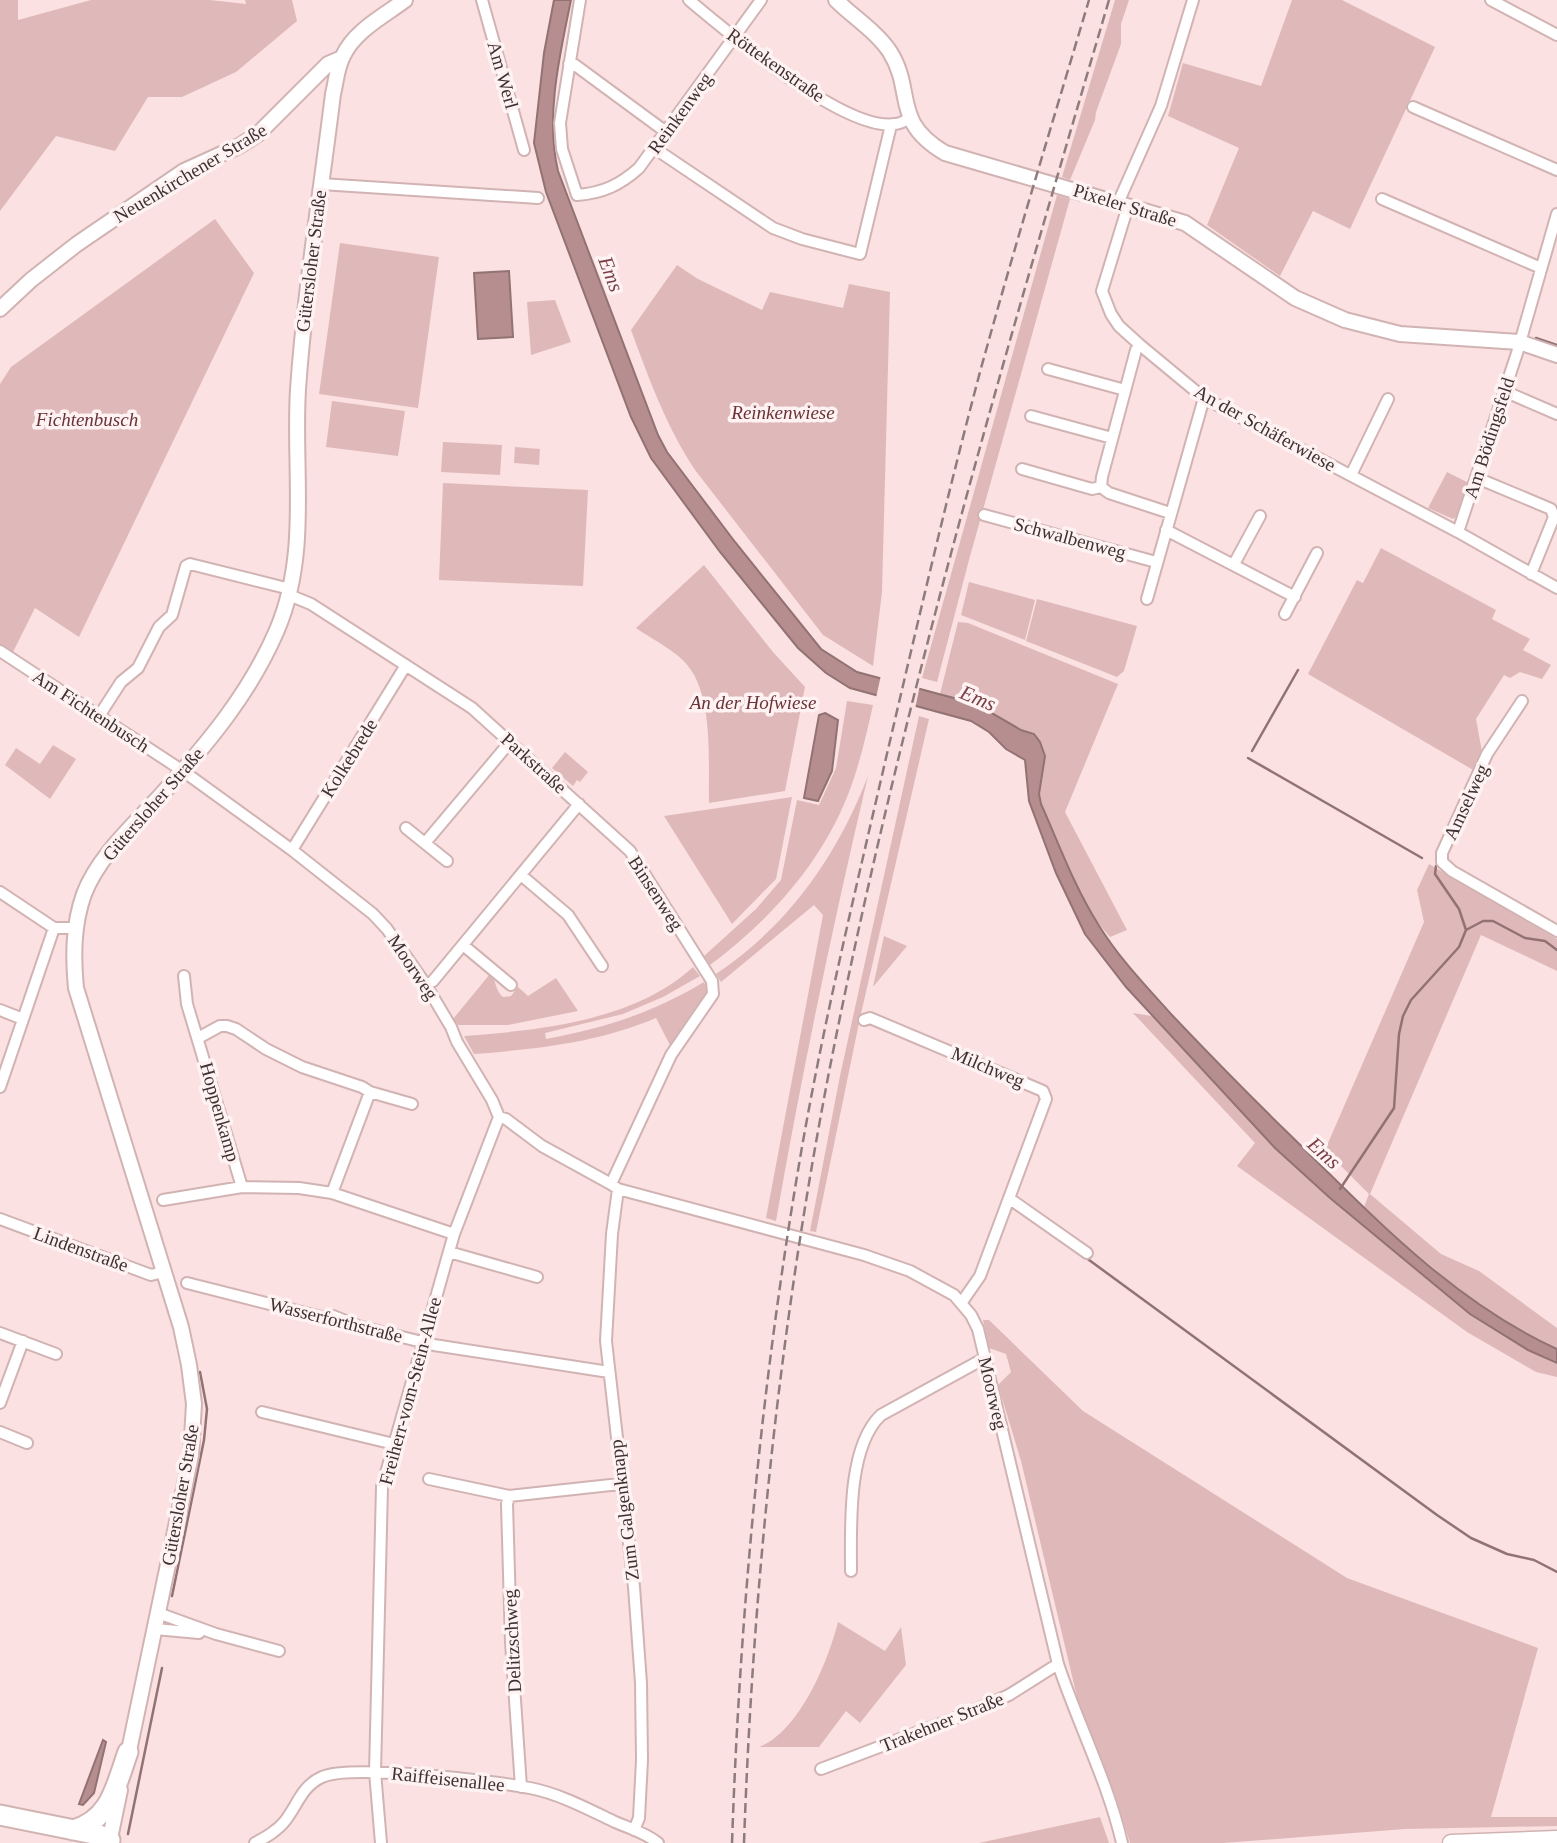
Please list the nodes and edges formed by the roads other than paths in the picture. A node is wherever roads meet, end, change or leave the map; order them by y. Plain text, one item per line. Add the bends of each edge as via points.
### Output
1 (405, 0) edge
2 (482, 0) edge
3 (580, 0) edge
4 (689, 0) edge
5 (761, 0) edge
6 (836, 0) edge
7 (1193, 0) edge
8 (1491, 0) edge
9 (1557, 35) edge
10 (734, 37) junction
11 (341, 58) junction
12 (569, 64) junction
13 (1413, 107) dead end
14 (910, 118) junction
15 (891, 125) junction
16 (666, 132) junction
17 (654, 148) junction
18 (524, 150) dead end
19 (1557, 170) edge
20 (321, 184) junction
21 (538, 198) dead end
22 (1381, 198) dead end
23 (1123, 204) junction
24 (1557, 214) edge
25 (1541, 268) junction
26 (0, 309) edge
27 (1519, 342) junction
28 (1140, 345) junction
29 (1557, 355) edge
30 (1048, 369) dead end
31 (1125, 390) junction
32 (1504, 391) junction
33 (1204, 398) junction
34 (1388, 399) dead end
35 (1557, 414) edge
36 (1031, 416) dead end
37 (1112, 438) junction
38 (1022, 469) dead end
39 (1351, 475) junction
40 (1477, 478) junction
41 (1101, 487) junction
42 (1170, 513) junction
43 (984, 515) dead end
44 (1260, 516) dead end
45 (1166, 530) junction
46 (1458, 532) junction
47 (1546, 536) junction
48 (1557, 542) edge
49 (1317, 554) dead end
50 (1156, 562) junction
51 (1234, 565) junction
52 (1531, 574) junction
53 (1557, 589) edge
54 (290, 592) junction
55 (1294, 597) junction
56 (1147, 599) dead end
57 (1285, 614) dead end
58 (0, 651) edge
59 (406, 665) junction
60 (1522, 701) dead end
61 (99, 716) junction
62 (510, 742) junction
63 (183, 771) junction
64 (579, 804) junction
65 (406, 828) dead end
66 (425, 843) junction
67 (292, 850) junction
68 (447, 861) dead end
69 (521, 875) junction
70 (0, 892) edge
71 (54, 928) junction
72 (75, 928) junction
73 (1557, 931) edge
74 (463, 945) junction
75 (602, 966) dead end
76 (184, 976) dead end
77 (426, 985) junction
78 (511, 985) dead end
79 (0, 1010) edge
80 (23, 1019) junction
81 (864, 1020) dead end
82 (198, 1038) junction
83 (0, 1087) edge
84 (370, 1092) junction
85 (412, 1104) dead end
86 (499, 1117) junction
87 (242, 1187) junction
88 (615, 1187) junction
89 (332, 1193) junction
90 (1010, 1199) junction
91 (163, 1200) dead end
92 (0, 1219) edge
93 (454, 1234) junction
94 (449, 1252) junction
95 (1087, 1253) dead end
96 (163, 1272) junction
97 (537, 1277) dead end
98 (187, 1283) dead end
99 (962, 1302) junction
100 (0, 1332) edge
101 (23, 1341) junction
102 (424, 1342) junction
103 (56, 1354) dead end
104 (985, 1358) junction
105 (609, 1372) junction
106 (0, 1403) edge
107 (262, 1412) dead end
108 (0, 1432) edge
109 (27, 1443) dead end
110 (394, 1444) junction
111 (429, 1479) dead end
112 (620, 1484) junction
113 (509, 1496) junction
114 (851, 1571) dead end
115 (158, 1613) junction
116 (155, 1629) junction
117 (216, 1634) junction
118 (279, 1651) dead end
119 (1058, 1664) junction
120 (128, 1752) junction
121 (821, 1769) dead end
122 (375, 1772) junction
123 (521, 1787) junction
124 (0, 1815) edge
125 (0, 1827) edge
126 (634, 1830) junction
127 (73, 1836) edge
128 (1557, 1839) edge
129 (1121, 1840) edge
130 (112, 1842) edge
131 (255, 1843) edge
132 (381, 1843) edge
133 (658, 1843) edge
134 (1451, 1843) edge

1 - 11 main road, Gütersloher Straße via 353,40
2 - 18 street, Am Werl
3 - 12 street
4 - 10 street, Röttekenstraße
5 - 10 street, Reinkenweg
6 - 14 main road, Pixeler Straße via 889,50
7 - 23 street, An der Schäferwiese via 1161,106
8 - 9 street
10 - 15 street, Röttekenstraße via 822,100
10 - 16 street, Reinkenweg
11 - 20 main road, Gütersloher Straße
11 - 26 main road, Neuenkirchener Straße via 328,64 258,134 184,171 87,236
12 - 16 street
12 - 17 street, Reinkenweg via 560,124 562,149 577,195 620,183
13 - 19 street
14 - 15 street
14 - 23 main road, Pixeler Straße via 930,143 945,153
15 - 17 street via 860,254 773,228
16 - 17 street, Reinkenweg
20 - 21 street
20 - 54 main road, Gütersloher Straße via 302,337 297,404 299,520
22 - 25 street
23 - 27 main road, Pixeler Straße via 1187,224 1295,298 1345,320 1399,334
23 - 28 street, An der Schäferwiese via 1102,291 1115,320
24 - 25 street, Am Bödingsfeld
25 - 27 street, Am Bödingsfeld
27 - 29 main road, Pixeler Straße
27 - 32 street, Am Bödingsfeld
28 - 31 street
28 - 33 street, An der Schäferwiese
30 - 31 street
31 - 37 street
32 - 35 street
32 - 40 street, Am Bödingsfeld
33 - 39 street, An der Schäferwiese
33 - 42 street
34 - 39 street, An der Schäferwiese
36 - 37 street
37 - 41 street
38 - 41 street via 1092,489
39 - 46 street, An der Schäferwiese
40 - 46 street, Am Bödingsfeld
40 - 47 street via 1551,509 1554,517
41 - 42 street
42 - 45 street
43 - 50 street, Schwalbenweg
44 - 51 street
45 - 50 street
45 - 51 street
46 - 52 street, An der Schäferwiese
47 - 48 street
47 - 52 street
49 - 55 street
50 - 56 street
51 - 55 street
52 - 53 street, An der Schäferwiese
54 - 59 street, Parkstraße
54 - 61 street, Parkstraße via 186,566 172,615 159,627 138,668 121,682
54 - 63 main road, Gütersloher Straße via 247,689
55 - 57 street
58 - 61 street, Am Fichtenbusch
59 - 62 street, Parkstraße via 472,708
59 - 67 street, Kolkebrede
60 - 73 street, Amselweg via 1488,754 1442,853 1442,862
61 - 63 street, Am Fichtenbusch
62 - 64 street, Parkstraße
62 - 66 street
63 - 67 street, Moorweg
63 - 72 main road, Gütersloher Straße via 100,864 85,891
64 - 69 street, Parkstraße
64 - 88 street, Binsenweg via 630,851 712,981 713,994 671,1055
65 - 66 street
66 - 68 street
67 - 77 street, Moorweg via 373,914
69 - 74 street, Parkstraße
69 - 75 street via 568,915
70 - 71 street
71 - 72 street
71 - 80 street
72 - 96 main road, Gütersloher Straße via 76,988
74 - 77 street, Parkstraße
74 - 78 street
76 - 82 street, Hoppenkamp
77 - 86 street, Moorweg
79 - 80 street
80 - 83 street
81 - 90 street, Milchweg via 870,1018 1043,1091 1046,1099
82 - 84 street, Hoppenkamp via 220,1026 236,1029 302,1067
82 - 87 street, Hoppenkamp
84 - 85 street, Hoppenkamp
84 - 89 street
86 - 88 street, Moorweg
86 - 93 street, Freiherr-vom-Stein-Allee
87 - 89 street
87 - 91 street
88 - 99 street, Moorweg via 864,1255 910,1271
88 - 105 street, Zum Galgenknapp via 606,1341
89 - 93 street
90 - 95 street
90 - 99 street, Milchweg via 980,1276
92 - 96 street, Lindenstraße via 151,1275
93 - 94 street, Freiherr-vom-Stein-Allee
94 - 97 street
94 - 102 street, Freiherr-vom-Stein-Allee
96 - 115 main road, Gütersloher Straße via 181,1327 194,1404 191,1455
98 - 102 street, Wasserforthstraße
99 - 104 street, Moorweg via 978,1329
100 - 101 street
101 - 103 street
101 - 106 street
102 - 105 street, Wasserforthstraße
102 - 110 street, Freiherr-vom-Stein-Allee
104 - 114 street via 873,1423 865,1437 853,1496
104 - 119 street, Moorweg
105 - 112 street, Zum Galgenknapp
107 - 110 street
108 - 109 street
110 - 122 street, Freiherr-vom-Stein-Allee via 382,1487
111 - 113 street
112 - 113 street
112 - 126 street, Zum Galgenknapp via 641,1683 641,1783
113 - 123 street, Delitzschweg via 511,1643
115 - 116 main road, Gütersloher Straße
115 - 117 street
116 - 117 street
116 - 120 main road, Gütersloher Straße
117 - 118 street
119 - 121 street, Trakehner Straße via 1009,1695
119 - 129 street, Moorweg
120 - 127 highway via 101,1816
120 - 130 main road, Gütersloher Straße
122 - 123 street, Raiffeisenallee
122 - 131 street, Raiffeisenallee via 338,1772 323,1777 303,1791 272,1834
122 - 132 street, Freiherr-vom-Stein-Allee
123 - 126 street, Raiffeisenallee via 565,1799
124 - 127 highway
125 - 127 highway
126 - 133 street, Raiffeisenallee
127 - 130 highway
128 - 134 main road

